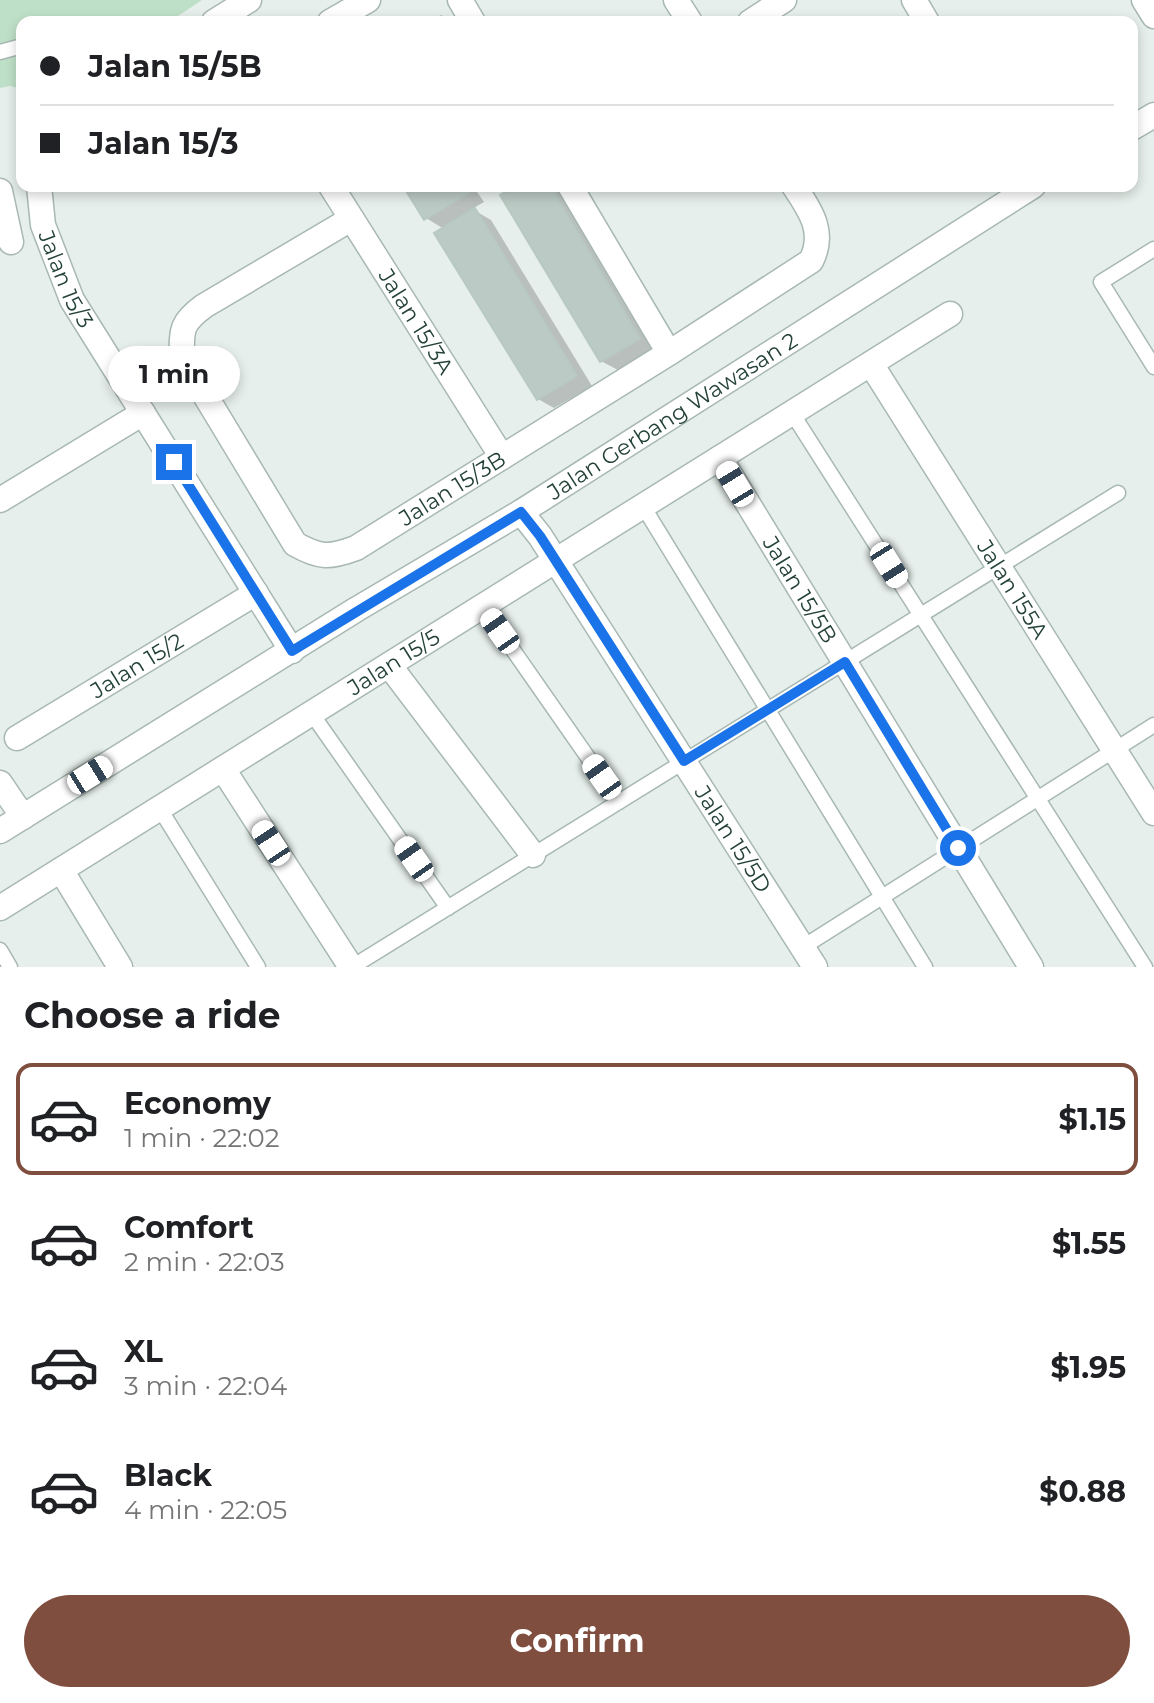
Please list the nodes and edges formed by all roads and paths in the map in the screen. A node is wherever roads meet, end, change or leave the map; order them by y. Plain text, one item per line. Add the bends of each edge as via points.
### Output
1 (249, 0) edge
2 (368, 0) edge
3 (784, 0) edge
4 (1144, 0) edge
5 (228, 16) edge
6 (340, 16) edge
7 (759, 16) edge
8 (1154, 16) edge
9 (0, 191) edge
10 (40, 192) edge
11 (335, 192) edge
12 (574, 192) edge
13 (798, 192) edge
14 (1024, 192) edge
15 (351, 219) junction
16 (43, 225) junction
17 (6, 245) edge
18 (1154, 249) edge
19 (950, 314) dead end
20 (669, 353) junction
21 (871, 364) junction
22 (1154, 367) edge
23 (143, 413) junction
24 (792, 413) junction
25 (502, 457) junction
26 (720, 458) junction
27 (1118, 493) dead end
28 (0, 500) edge
29 (643, 506) junction
30 (521, 512) junction
31 (556, 561) junction
32 (999, 567) junction
33 (256, 593) junction
34 (483, 607) junction
35 (921, 615) junction
36 (292, 651) junction
37 (845, 662) junction
38 (389, 665) junction
39 (768, 710) junction
40 (312, 714) junction
41 (1154, 725) edge
42 (17, 738) dead end
43 (1114, 750) junction
44 (684, 761) junction
45 (223, 769) junction
46 (0, 783) edge
47 (1037, 799) junction
48 (619, 802) junction
49 (160, 809) junction
50 (1154, 813) edge
51 (7, 825) edge
52 (958, 848) junction
53 (533, 855) junction
54 (61, 870) junction
55 (882, 897) junction
56 (0, 908) edge
57 (448, 908) junction
58 (0, 950) edge
59 (809, 957) edge
60 (10, 967) edge
61 (120, 967) edge
62 (258, 967) edge
63 (351, 967) edge
64 (925, 967) edge
65 (1031, 967) edge
66 (1145, 967) edge

1 - 5 street
2 - 6 street
3 - 7 street
4 - 8 street
9 - 17 street
10 - 16 street, Jalan 15/3
11 - 15 street, Jalan 15/3A
12 - 20 street
13 - 20 street, Jalan 15/3B via 818,232 811,261
14 - 30 street, Jalan Gerbang Wawasan 2
15 - 25 street, Jalan 15/3A
15 - 25 street, Jalan 15/3B via 204,306 187,319 181,337 182,357 295,544 316,555 336,556 356,548
16 - 17 street
16 - 23 street, Jalan 15/3 via 72,300
18 - 22 lane via 1101,282
19 - 21 street, Jalan 15/5
20 - 25 street, Jalan 15/3B
21 - 24 street, Jalan 15/5
21 - 32 street, Jalan 155A
23 - 28 street
23 - 33 street, Jalan 15/3
24 - 26 street, Jalan 15/5
24 - 35 lane
26 - 29 street, Jalan 15/5
26 - 37 street, Jalan 15/5B
27 - 32 lane
29 - 31 street, Jalan 15/5
29 - 39 lane
30 - 31 street, Jalan 15/5D
30 - 36 street, Jalan Gerbang Wawasan 2
31 - 34 street, Jalan 15/5
31 - 44 street, Jalan 15/5D
32 - 35 lane
32 - 43 street, Jalan 155A
33 - 36 street, Jalan 15/3
33 - 42 street, Jalan 15/2
34 - 38 street, Jalan 15/5
34 - 48 lane
35 - 37 lane
35 - 47 lane
36 - 51 street, Jalan Gerbang Wawasan 2
37 - 39 lane
37 - 52 street, Jalan 15/5B
38 - 40 street, Jalan 15/5
38 - 53 street
39 - 44 lane
39 - 55 lane
40 - 45 street, Jalan 15/5
40 - 57 lane
41 - 43 lane
43 - 47 lane
43 - 50 street, Jalan 155A
44 - 48 lane
44 - 59 street, Jalan 15/5D
45 - 49 street, Jalan 15/5
45 - 63 street
46 - 51 street, Jalan Gerbang Wawasan 2
47 - 52 lane
47 - 66 lane
48 - 53 lane
49 - 54 street, Jalan 15/5
49 - 62 lane
52 - 55 lane
52 - 65 street, Jalan 15/5B
53 - 57 lane
54 - 56 street, Jalan 15/5
54 - 61 street
55 - 59 lane
55 - 64 lane
57 - 63 lane
58 - 60 lane

